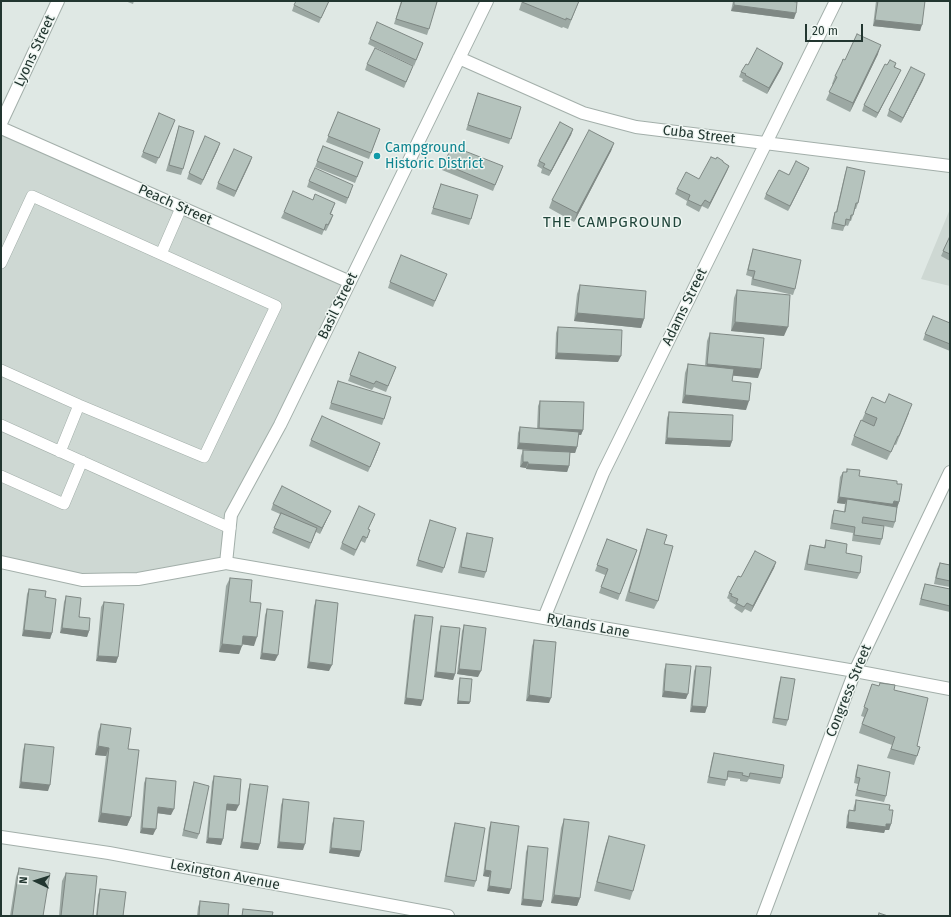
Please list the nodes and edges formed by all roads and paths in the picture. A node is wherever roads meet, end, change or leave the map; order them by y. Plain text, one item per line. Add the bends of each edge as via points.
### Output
1 (58, 1) edge
2 (487, 1) edge
3 (836, 1) edge
4 (459, 58) junction
5 (1, 122) edge
6 (1, 128) edge
7 (766, 143) junction
8 (950, 166) edge
9 (181, 208) junction
10 (161, 254) junction
11 (1, 263) edge
12 (350, 282) junction
13 (1, 370) edge
14 (79, 405) junction
15 (1, 424) edge
16 (60, 452) junction
17 (82, 461) junction
18 (950, 472) edge
19 (1, 476) edge
20 (230, 528) junction
21 (1, 562) edge
22 (226, 563) junction
23 (544, 618) junction
24 (854, 671) junction
25 (950, 689) edge
26 (1, 837) edge
27 (448, 916) edge
28 (762, 916) edge

1 - 5 street, Lyons Street
2 - 4 street, Basil Street
3 - 7 street, Adams Street
4 - 7 street, Cuba Street via 583,113 636,127
4 - 12 street, Basil Street
6 - 9 street, Peach Street
7 - 8 street, Cuba Street
7 - 23 street, Adams Street via 603,473
9 - 10 lane
9 - 12 street, Peach Street
10 - 11 lane via 32,196
10 - 14 lane via 276,306 204,456
12 - 20 street, Basil Street via 280,425 231,515
13 - 14 lane
14 - 16 lane
15 - 16 lane
16 - 17 lane
17 - 19 lane via 64,504
17 - 20 lane
18 - 24 street, Congress Street
20 - 22 street, Basil Street
21 - 22 street via 82,580 138,579
22 - 23 street, Rylands Lane
23 - 24 street, Rylands Lane
24 - 25 street, Rylands Lane
24 - 28 street, Congress Street
26 - 27 street, Lexington Avenue via 109,853

